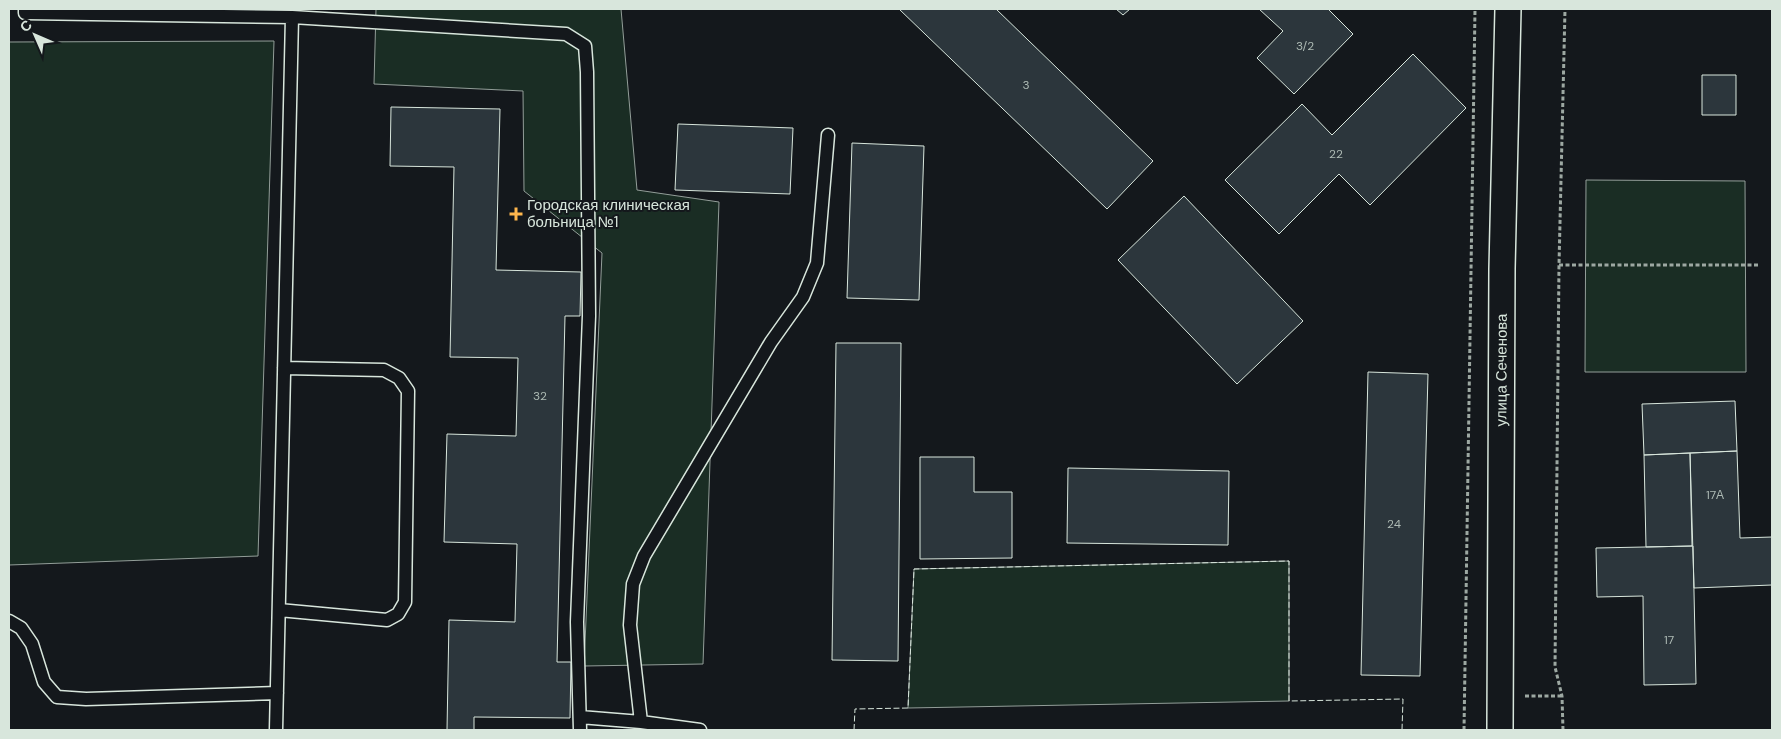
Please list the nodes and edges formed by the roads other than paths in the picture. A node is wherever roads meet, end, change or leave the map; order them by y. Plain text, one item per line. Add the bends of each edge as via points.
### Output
1 (25, 9) edge
2 (1508, 9) edge
3 (292, 17) junction
4 (828, 135) dead end
5 (284, 368) junction
6 (279, 610) junction
7 (9, 621) edge
8 (277, 693) junction
9 (641, 722) junction
10 (580, 724) edge
11 (276, 730) edge
12 (700, 730) edge
13 (1500, 730) edge

1 - 3 lane via 25,13
2 - 13 street, улица Сеченова via 1502,279
3 - 5 lane
3 - 10 lane via 566,34 585,46 589,316 577,622
4 - 9 lane via 817,263 803,297 771,342 649,548 633,584 630,625
5 - 6 lane
5 - 6 lane via 384,370 399,378 408,391 405,602 398,614 387,620
6 - 8 lane
7 - 8 lane via 21,628 32,644 44,682 57,697 86,699
8 - 11 lane
9 - 10 lane
9 - 12 lane

